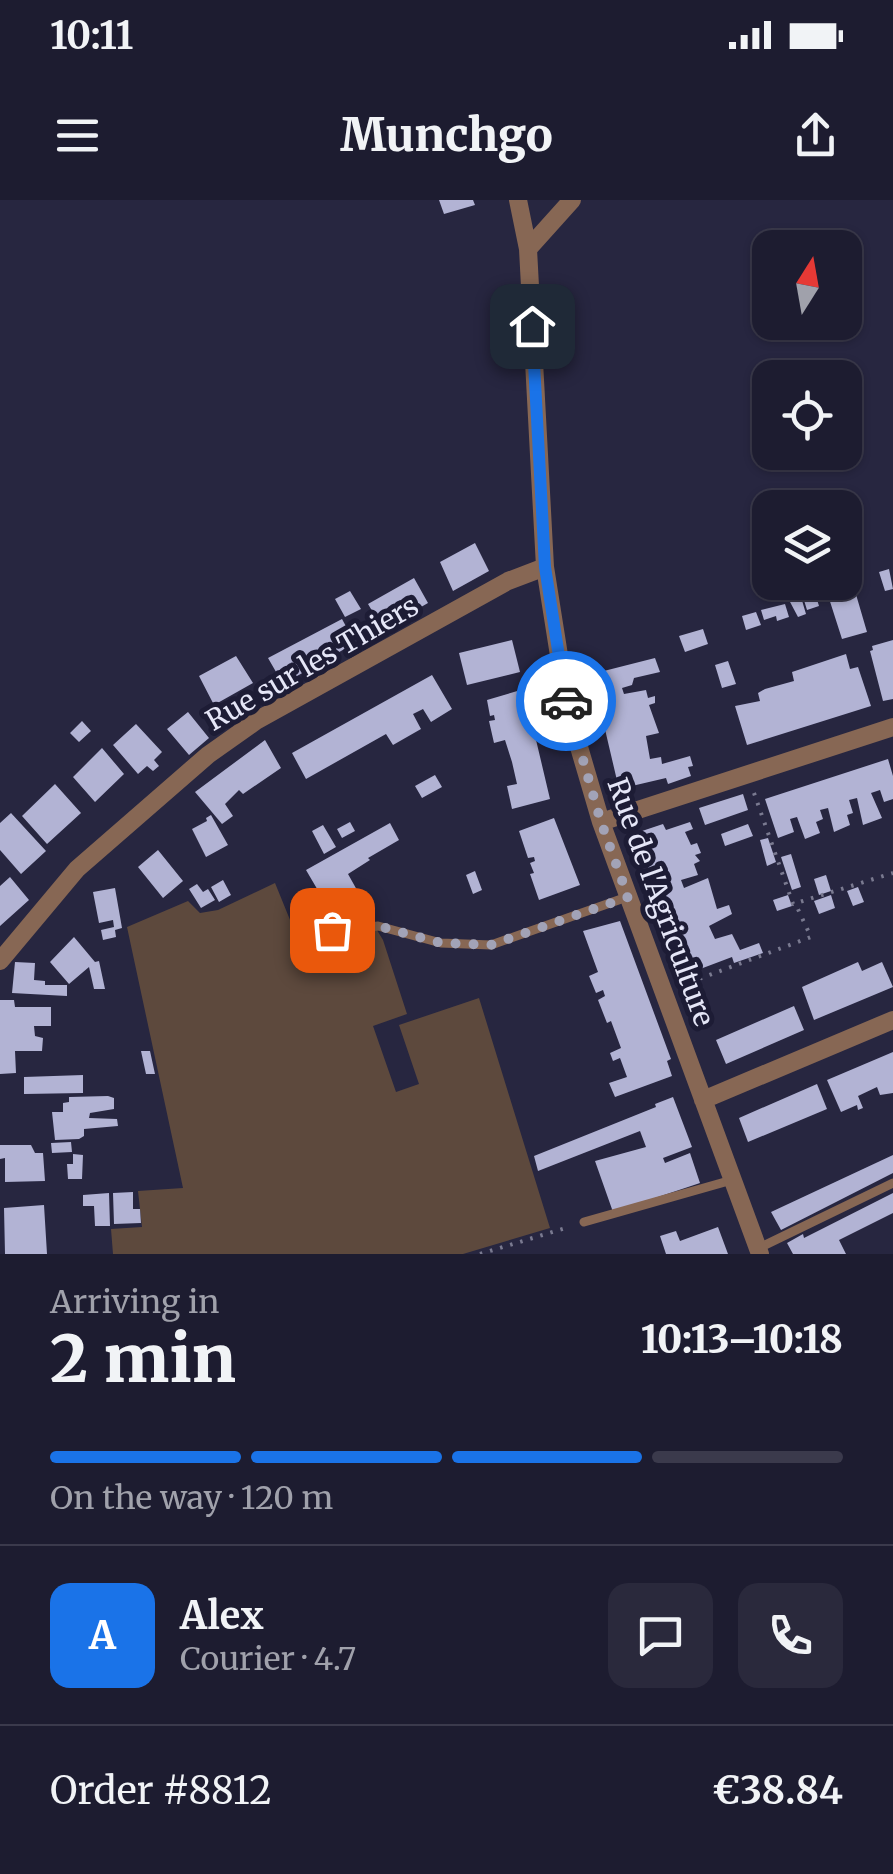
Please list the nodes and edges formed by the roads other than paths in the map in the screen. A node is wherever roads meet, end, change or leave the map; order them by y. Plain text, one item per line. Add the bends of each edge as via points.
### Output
1 (518, 200) edge
2 (572, 200) edge
3 (528, 249) junction
4 (545, 567) junction
5 (893, 728) edge
6 (601, 822) junction
7 (628, 897) junction
8 (317, 934) dead end
9 (4, 953) edge
10 (893, 1020) edge
11 (703, 1100) junction
12 (732, 1180) junction
13 (893, 1183) edge
14 (584, 1222) road end
15 (759, 1252) edge

1 - 3 street, Rue de l'Agriculture
2 - 3 street
3 - 4 street, Rue de l'Agriculture
4 - 6 street, Rue de l'Agriculture via 566,706
4 - 9 street, Rue sur les Thiers via 508,581 208,755 78,869
5 - 6 street
6 - 7 street, Rue de l'Agriculture
7 - 8 lane via 491,945 441,943 378,926
7 - 11 street, Rue de l'Agriculture
10 - 11 street
11 - 12 street, Rue de l'Agriculture
12 - 14 lane
12 - 15 street, Rue de l'Agriculture
13 - 15 lane

